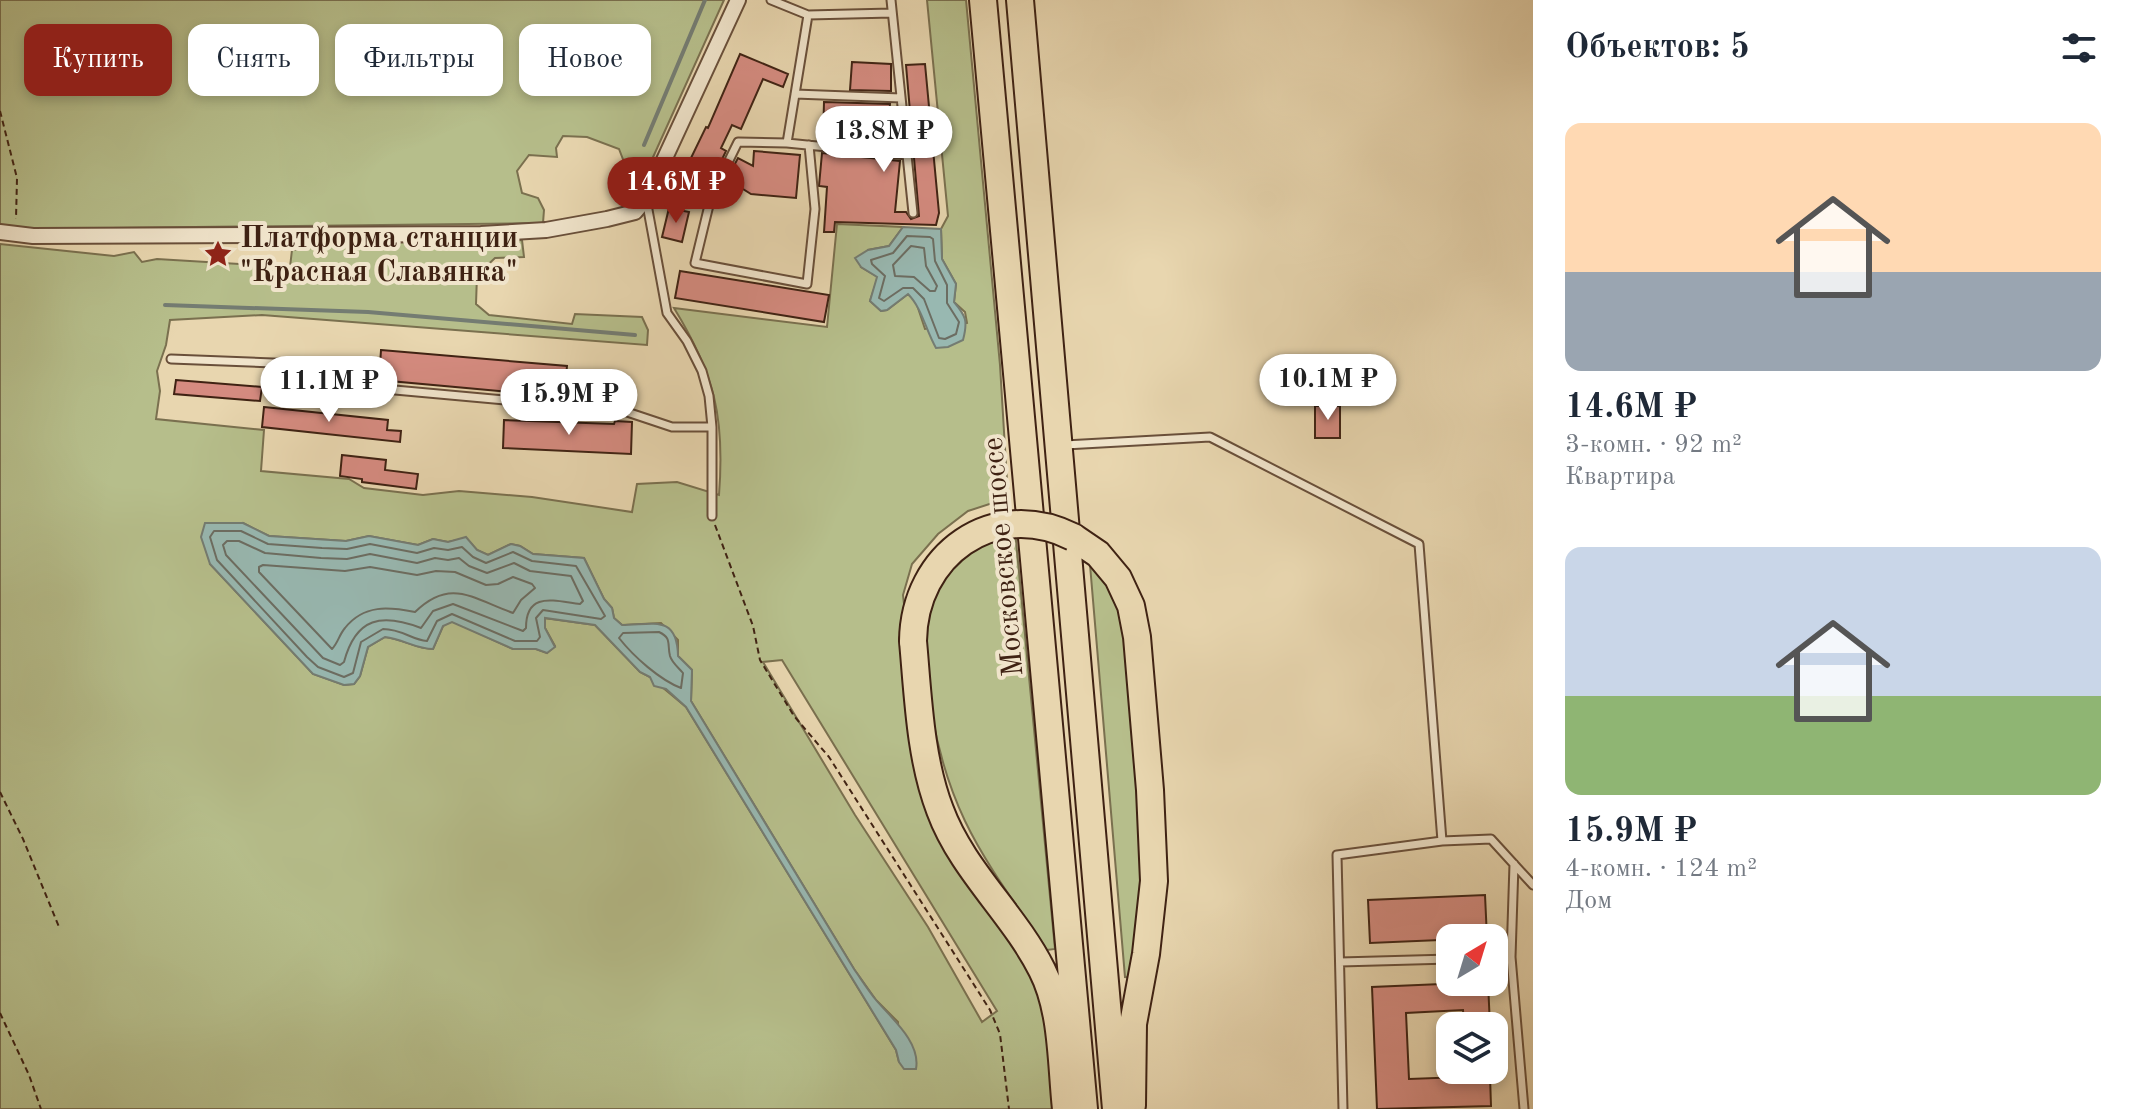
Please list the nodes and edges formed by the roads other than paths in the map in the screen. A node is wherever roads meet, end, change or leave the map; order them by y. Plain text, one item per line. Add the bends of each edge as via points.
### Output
1 (738, 0) edge
2 (771, 0) edge
3 (891, 0) edge
4 (983, 0) edge
5 (1020, 0) edge
6 (892, 13) junction
7 (808, 15) junction
8 (795, 94) junction
9 (901, 98) junction
10 (787, 143) junction
11 (809, 145) junction
12 (907, 155) junction
13 (646, 199) junction
14 (913, 213) dead end
15 (8, 233) edge
16 (171, 359) dead end
17 (712, 427) junction
18 (1058, 446) junction
19 (712, 516) road end
20 (1442, 841) junction
21 (1514, 864) junction
22 (1533, 885) edge
23 (1508, 957) edge
24 (1511, 957) junction
25 (1436, 959) edge
26 (1340, 962) junction
27 (1066, 1109) edge
28 (1084, 1109) edge
29 (1116, 1109) edge
30 (1132, 1109) edge
31 (1343, 1109) edge
32 (1524, 1109) edge

1 - 13 street
2 - 7 lane
3 - 6 lane
4 - 28 highway, Московское шоссе
5 - 18 highway
6 - 7 lane
6 - 9 lane
7 - 8 lane
8 - 9 lane
8 - 10 lane
9 - 12 lane
10 - 11 lane
10 - 11 lane via 738,142 711,197 695,263 807,284 815,209
11 - 12 lane
12 - 14 lane
13 - 15 street via 635,212 607,219 481,234
13 - 17 lane via 667,313 702,371
16 - 17 lane via 298,364 362,387 624,411 672,427
17 - 19 lane
18 - 20 lane via 1210,437 1419,544
18 - 29 highway
20 - 21 lane via 1491,839
20 - 26 lane via 1337,855
21 - 22 lane
21 - 24 lane
23 - 24 lane
24 - 32 lane
25 - 26 lane
26 - 31 lane
27 - 30 highway, bridge via 1055,1014 1043,971 940,811 930,777 913,641 920,595 945,557 970,538 1014,524 1060,530 1098,554 1125,591 1137,637 1154,881 1133,1024

